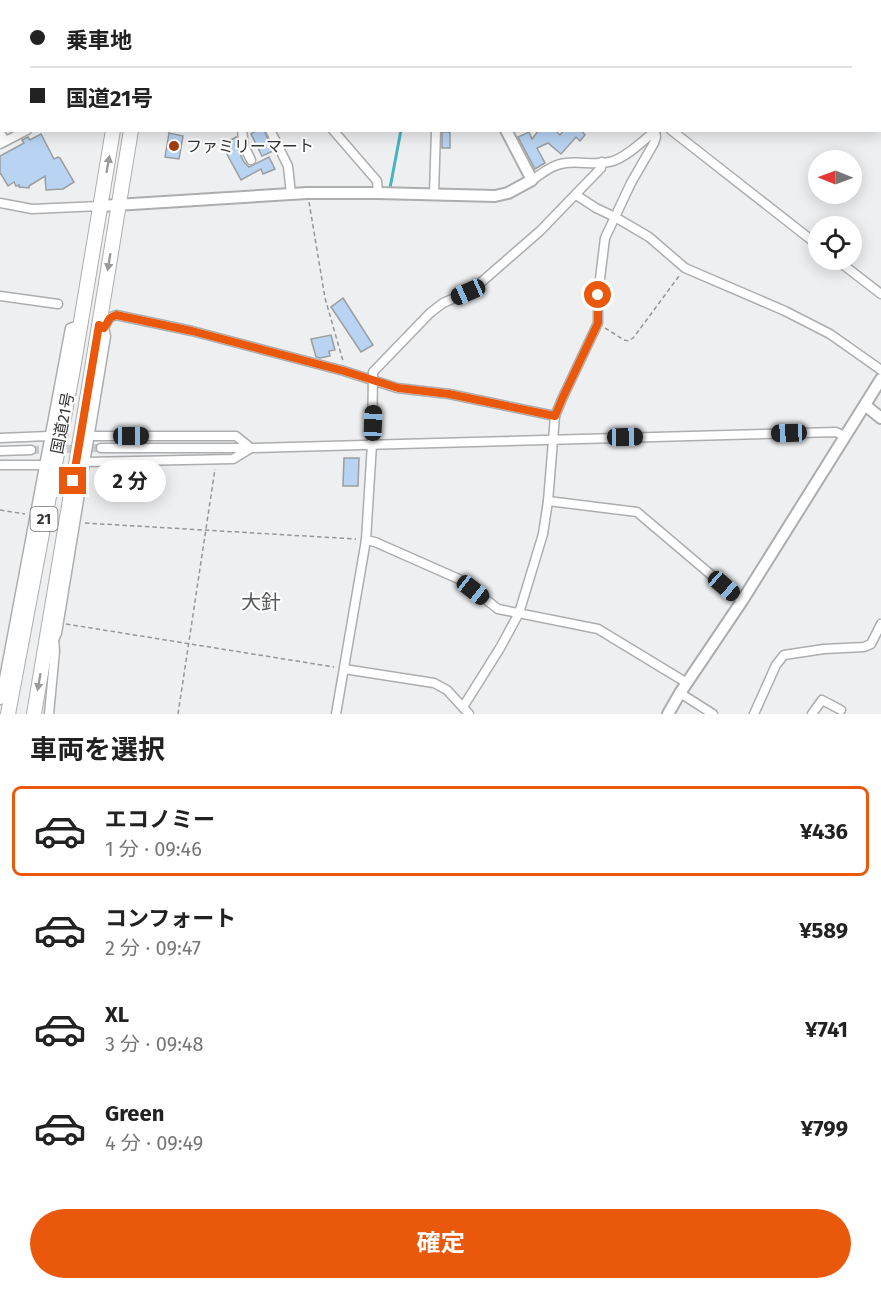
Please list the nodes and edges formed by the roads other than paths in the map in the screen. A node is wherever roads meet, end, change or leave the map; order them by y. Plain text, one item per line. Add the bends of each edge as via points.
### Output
1 (0, 132) edge
2 (23, 132) edge
3 (113, 132) edge
4 (131, 132) edge
5 (242, 132) edge
6 (271, 132) edge
7 (335, 132) edge
8 (436, 132) edge
9 (508, 132) edge
10 (655, 132) edge
11 (656, 132) edge
12 (674, 132) edge
13 (3, 142) edge
14 (251, 159) dead end
15 (602, 162) junction
16 (532, 180) junction
17 (378, 193) junction
18 (291, 194) junction
19 (434, 195) junction
20 (576, 195) junction
21 (0, 203) edge
22 (118, 204) junction
23 (100, 206) junction
24 (615, 217) junction
25 (808, 237) edge
26 (850, 270) edge
27 (881, 294) edge
28 (0, 296) edge
29 (58, 304) dead end
30 (79, 325) junction
31 (101, 326) junction
32 (881, 370) edge
33 (881, 379) edge
34 (374, 380) junction
35 (864, 405) junction
36 (555, 416) junction
37 (881, 418) edge
38 (49, 436) junction
39 (89, 436) junction
40 (844, 436) junction
41 (0, 438) edge
42 (554, 439) junction
43 (372, 444) junction
44 (101, 448) tunnel mouth
45 (251, 448) junction
46 (31, 450) tunnel mouth
47 (0, 451) edge
48 (86, 462) junction
49 (0, 465) edge
50 (44, 465) junction
51 (548, 501) junction
52 (366, 540) junction
53 (742, 601) junction
54 (519, 613) junction
55 (881, 624) edge
56 (50, 643) junction
57 (344, 669) junction
58 (687, 683) junction
59 (680, 693) junction
60 (0, 700) edge
61 (841, 710) dead end
62 (466, 711) edge
63 (8, 714) edge
64 (34, 714) edge
65 (49, 714) edge
66 (336, 714) edge
67 (668, 714) edge
68 (713, 714) edge
69 (754, 714) edge
70 (813, 714) edge

1 - 13 street
2 - 13 street
23 -> 3 highway, 国道21号 / 21
4 - 22 highway, 国道21号 / 21
5 - 14 street
6 - 18 street via 288,166
7 - 17 street via 377,181
8 - 19 street
9 - 16 street
10 - 15 street via 614,161
11 - 24 street
12 - 25 street
15 - 16 street via 566,162
15 - 20 street
16 - 19 street via 495,196
17 - 18 street
17 - 19 street
18 - 22 street
20 - 24 street
20 - 34 street via 478,285 430,313 374,372
21 - 23 street via 32,209
22 - 23 street
22 -> 31 highway, 国道21号 / 21
23 - 30 highway, 国道21号 / 21
24 - 32 street via 649,237 685,268 830,334
24 - 36 street via 605,238 598,323
26 - 27 street
28 - 29 street
30 - 38 street via 70,328
30 - 63 highway, 国道21号 / 21
31 - 34 street via 116,315 192,331
31 - 39 street via 106,336
31 - 56 highway, 国道21号 / 21
33 - 35 street
34 - 36 street via 398,388 449,394
34 - 43 street
35 - 37 street
35 - 40 street
36 - 42 street
38 - 41 street
38 - 50 street
39 - 45 street via 236,436
39 - 48 street
40 - 42 street via 836,432
40 - 53 street
42 - 43 street
42 - 51 street
43 - 45 street
43 - 52 street
44 - 45 street
45 - 48 street via 233,459
46 - 47 street
48 - 56 street via 57,633
49 - 50 street
50 - 60 street
51 - 53 street via 636,512
51 - 54 street via 543,534
52 - 54 street via 460,580 498,609
52 - 57 street
53 - 58 street
54 - 58 street via 598,629
54 - 62 street
55 - 69 street via 871,644 864,647 784,655
56 -> 64 highway, 国道21号 / 21
56 - 65 street via 55,651
57 - 62 street via 434,683 447,690
57 - 66 street
58 - 59 street
59 - 67 street
59 - 68 street
61 - 70 street via 822,700

